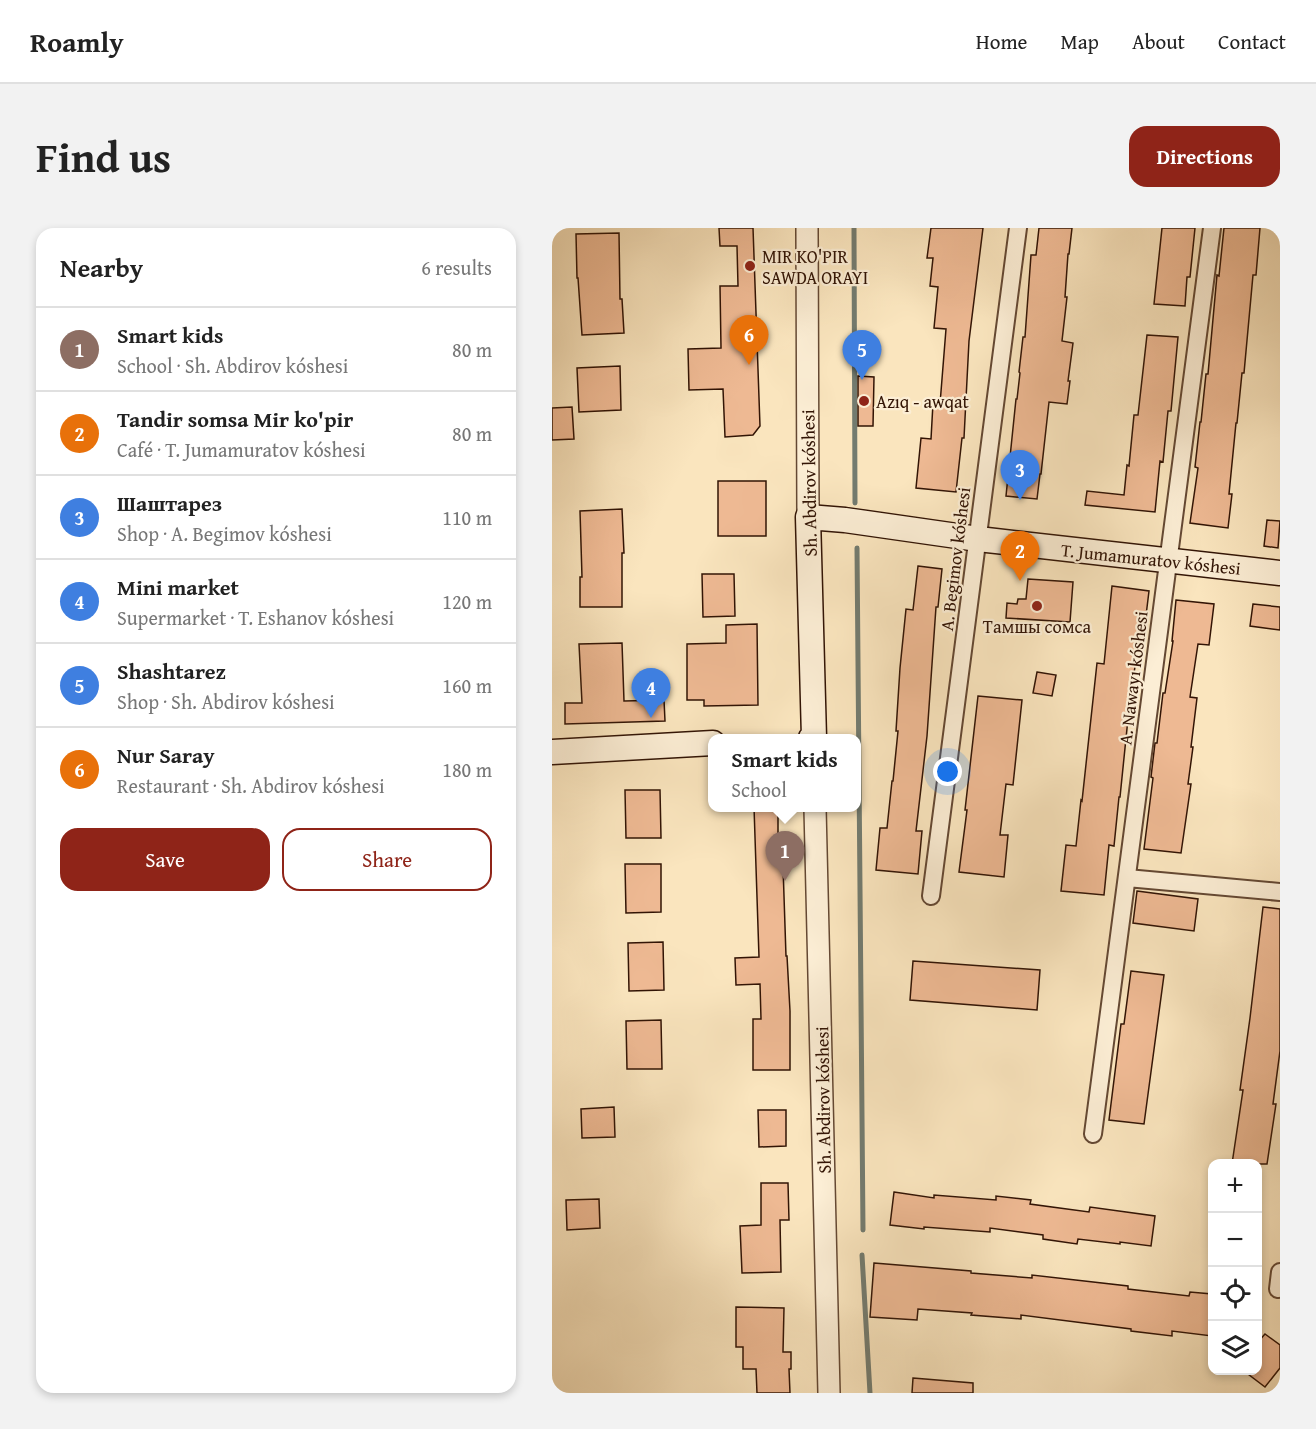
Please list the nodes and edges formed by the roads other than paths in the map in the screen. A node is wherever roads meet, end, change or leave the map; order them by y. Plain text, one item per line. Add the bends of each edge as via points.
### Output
1 (807, 228) edge
2 (1017, 228) edge
3 (1212, 228) edge
4 (808, 517) junction
5 (978, 539) junction
6 (1168, 561) junction
7 (1280, 573) edge
8 (813, 734) edge
9 (708, 743) edge
10 (552, 752) edge
11 (815, 812) edge
12 (1127, 878) junction
13 (1280, 892) edge
14 (931, 896) dead end
15 (1093, 1134) dead end
16 (1280, 1272) edge
17 (1278, 1289) dead end
18 (829, 1393) edge

1 - 4 street, Sh. Abdirov kóshesi
2 - 5 street, A. Begimov kóshesi
3 - 6 street, A. Nawayı kóshesi
4 - 5 main road, T. Jumamuratov kóshesi
4 - 8 main road, Sh. Abdirov kóshesi
5 - 6 main road, T. Jumamuratov kóshesi
5 - 14 street, A. Begimov kóshesi
6 - 7 main road, T. Jumamuratov kóshesi
6 - 12 street, A. Nawayı kóshesi
9 - 10 main road
11 - 18 street, Sh. Abdirov kóshesi
12 - 13 street
12 - 15 street, A. Nawayı kóshesi
16 - 17 street

